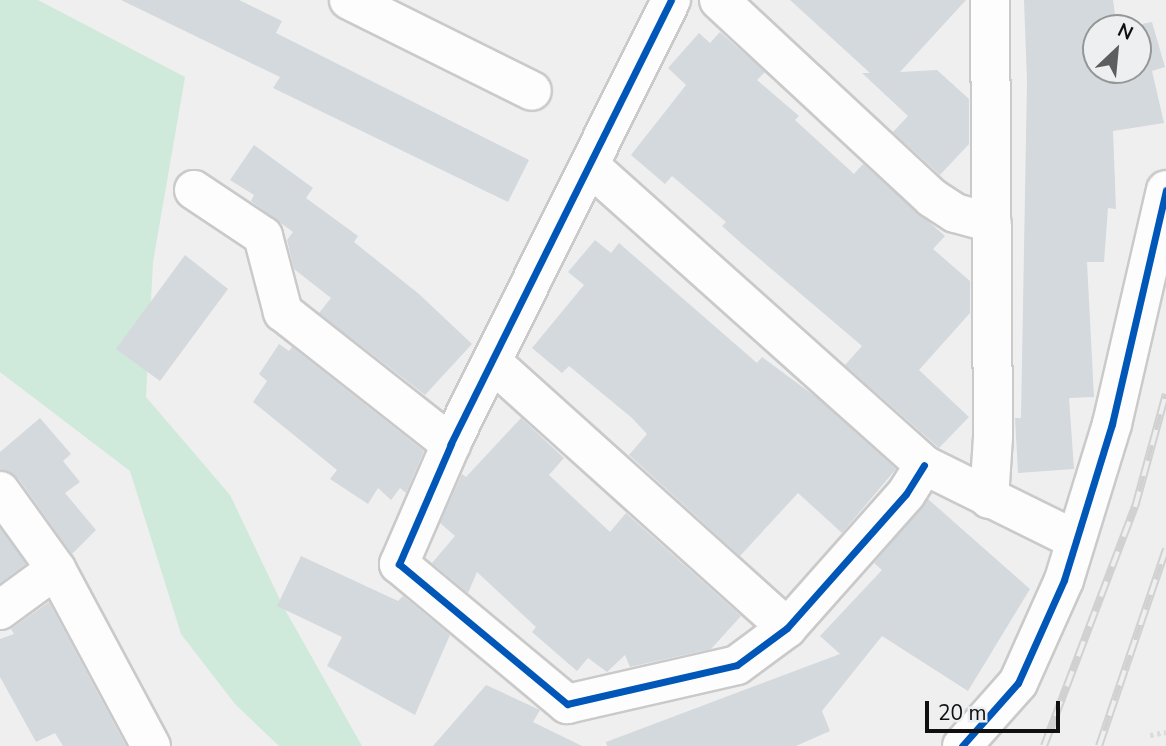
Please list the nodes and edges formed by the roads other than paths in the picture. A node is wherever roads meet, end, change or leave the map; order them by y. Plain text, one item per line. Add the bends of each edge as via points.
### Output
1 (349, 0) edge
2 (671, 0) edge
3 (719, 0) edge
4 (990, 0) edge
5 (532, 91) dead end
6 (591, 167) junction
7 (194, 190) dead end
8 (1166, 190) edge
9 (992, 223) junction
10 (493, 363) junction
11 (451, 444) junction
12 (924, 464) junction
13 (0, 491) edge
14 (989, 499) junction
15 (1076, 540) junction
16 (56, 569) junction
17 (0, 610) edge
18 (787, 628) junction
19 (151, 746) edge
20 (962, 746) edge

1 - 5 street
2 - 6 street
3 - 9 street via 932,198 955,213
4 - 9 street
6 - 10 street
6 - 12 street
7 - 11 street via 263,236 283,312
8 - 15 street via 1112,424
9 - 14 street
10 - 11 street
10 - 18 street
11 - 18 street via 399,564 567,704 737,664
12 - 14 street
12 - 18 street via 906,494
13 - 16 street
14 - 15 street
15 - 20 street via 1064,580 1018,683
16 - 17 street
16 - 19 street

